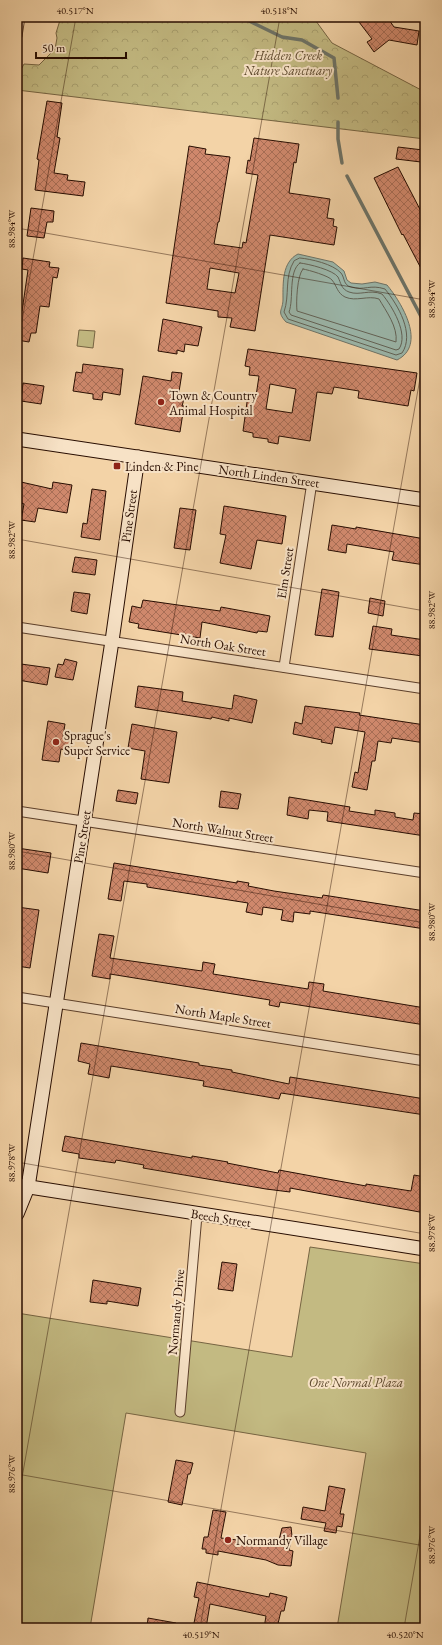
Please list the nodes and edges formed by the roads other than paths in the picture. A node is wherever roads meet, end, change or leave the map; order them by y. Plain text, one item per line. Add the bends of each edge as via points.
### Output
1 (20, 17) edge
2 (17, 36) edge
3 (17, 439) edge
4 (138, 457) junction
5 (312, 482) junction
6 (425, 500) edge
7 (17, 627) edge
8 (112, 641) junction
9 (284, 667) junction
10 (425, 689) edge
11 (17, 811) edge
12 (84, 821) junction
13 (425, 873) edge
14 (17, 997) edge
15 (56, 1003) junction
16 (425, 1061) edge
17 (22, 1186) edge
18 (17, 1214) edge
19 (197, 1215) junction
20 (425, 1249) edge
21 (180, 1412) dead end

1 - 2 street
3 - 4 main road, North Linden Street
4 - 5 main road, North Linden Street
4 - 8 main road, Pine Street
5 - 6 main road, North Linden Street
5 - 9 street, Elm Street
7 - 8 street, North Oak Street
8 - 9 street, North Oak Street
8 - 12 main road, Pine Street
9 - 10 street, North Oak Street
11 - 12 street, North Walnut Street
12 - 13 street, North Walnut Street
12 - 15 main road, Pine Street
14 - 15 street, North Maple Street
15 - 16 street, North Maple Street
15 - 17 main road, Pine Street
17 - 18 main road, Pine Street
17 - 19 main road, Beech Street
19 - 20 main road, Beech Street
19 - 21 street, Normandy Drive

